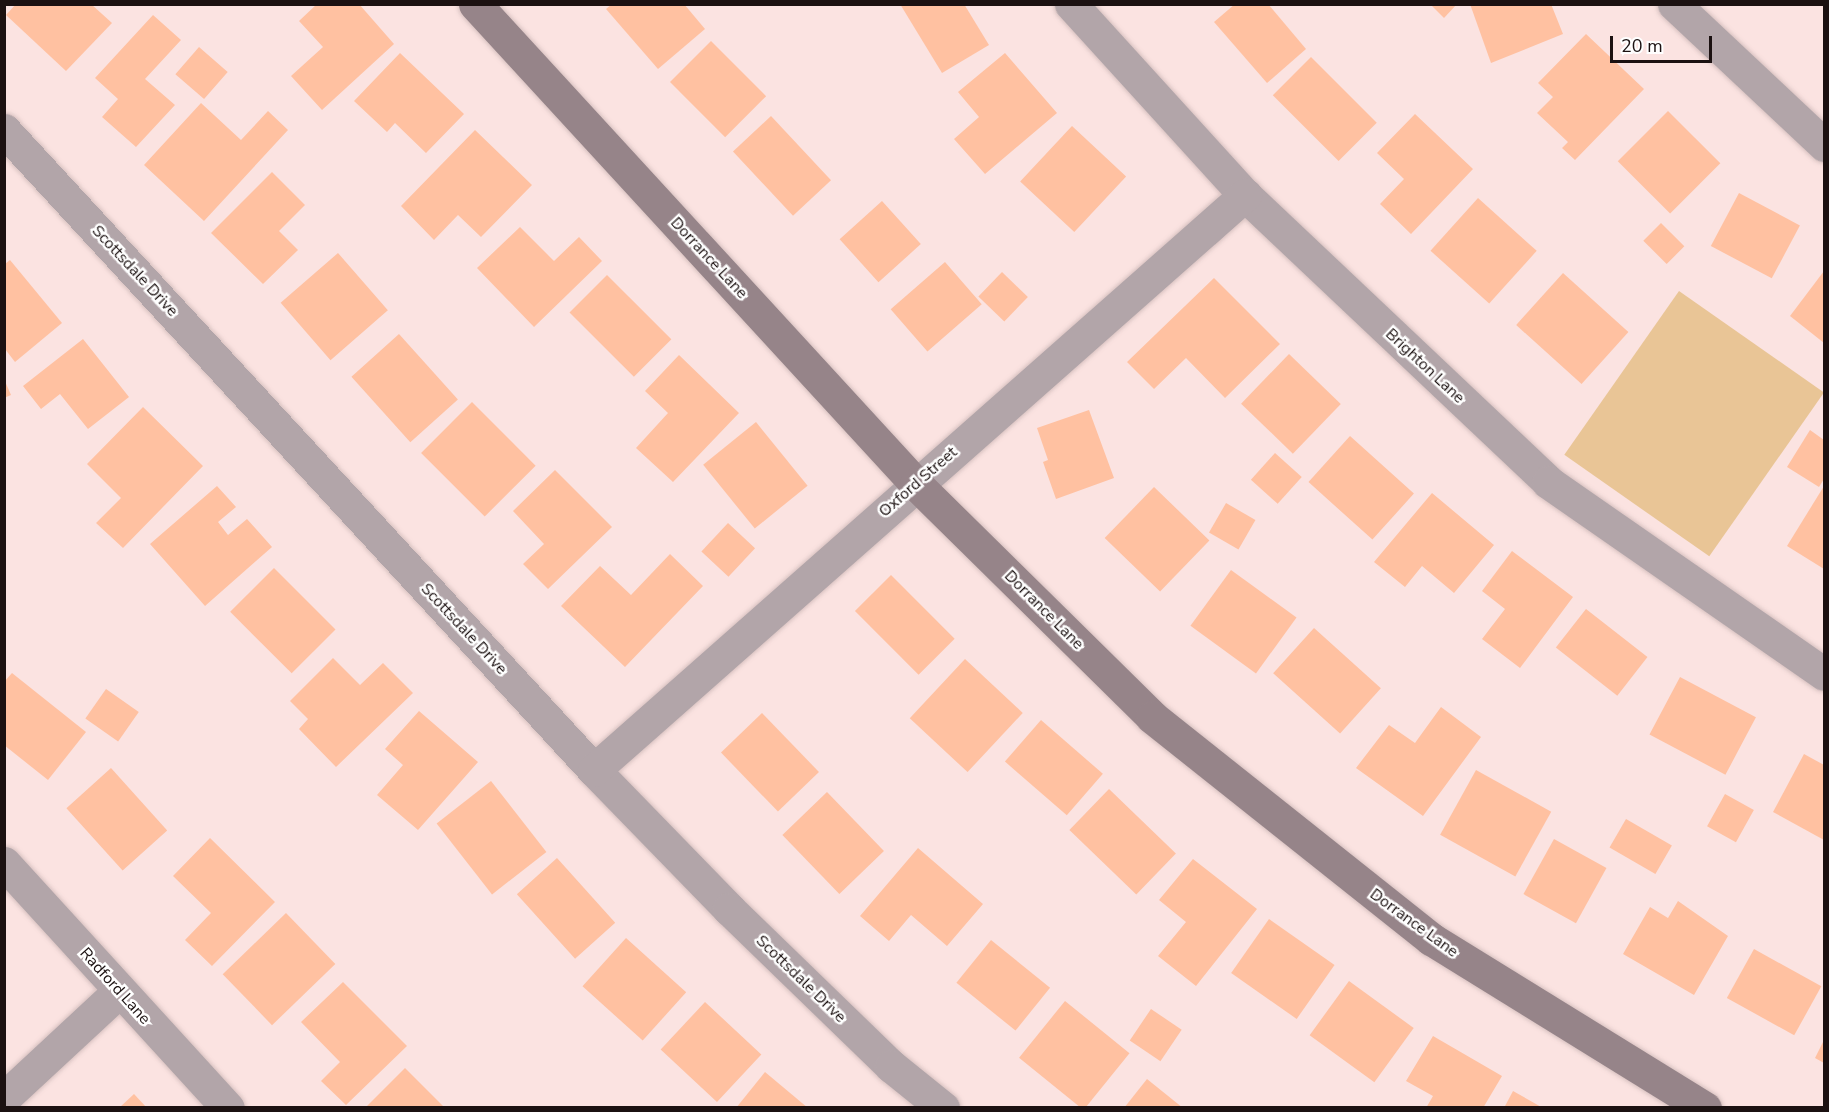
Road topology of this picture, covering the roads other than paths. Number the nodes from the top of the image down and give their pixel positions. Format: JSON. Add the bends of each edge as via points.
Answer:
{"nodes":[{"id":1,"x":476,"y":4,"type":"edge"},
{"id":2,"x":1071,"y":4,"type":"edge"},
{"id":3,"x":1674,"y":4,"type":"edge"},
{"id":4,"x":4,"y":130,"type":"edge"},
{"id":5,"x":1824,"y":145,"type":"edge"},
{"id":6,"x":1245,"y":195,"type":"junction"},
{"id":7,"x":916,"y":484,"type":"junction"},
{"id":8,"x":1824,"y":674,"type":"edge"},
{"id":9,"x":594,"y":770,"type":"junction"},
{"id":10,"x":4,"y":863,"type":"edge"},
{"id":11,"x":118,"y":992,"type":"junction"},
{"id":12,"x":4,"y":1098,"type":"edge"},
{"id":13,"x":228,"y":1107,"type":"edge"},
{"id":14,"x":943,"y":1107,"type":"edge"},
{"id":15,"x":1705,"y":1107,"type":"edge"}],
"edges":[{"from":1,"to":7,"type":"street","name":"Dorrance Lane"},
{"from":2,"to":6,"type":"street","name":"Brighton Lane"},
{"from":3,"to":5,"type":"street"},
{"from":4,"to":9,"type":"street","name":"Scottsdale Drive"},
{"from":6,"to":7,"type":"street","name":"Oxford Street"},
{"from":6,"to":8,"type":"street","name":"Brighton Lane","via":[[1548,482]]},
{"from":7,"to":9,"type":"street","name":"Oxford Street"},
{"from":7,"to":15,"type":"street","name":"Dorrance Lane","via":[[1152,717],[1431,939]]},
{"from":9,"to":14,"type":"street","name":"Scottsdale Drive","via":[[729,909],[891,1066]]},
{"from":10,"to":11,"type":"street","name":"Radford Lane"},
{"from":11,"to":12,"type":"street"},
{"from":11,"to":13,"type":"street","name":"Radford Lane"}]}
